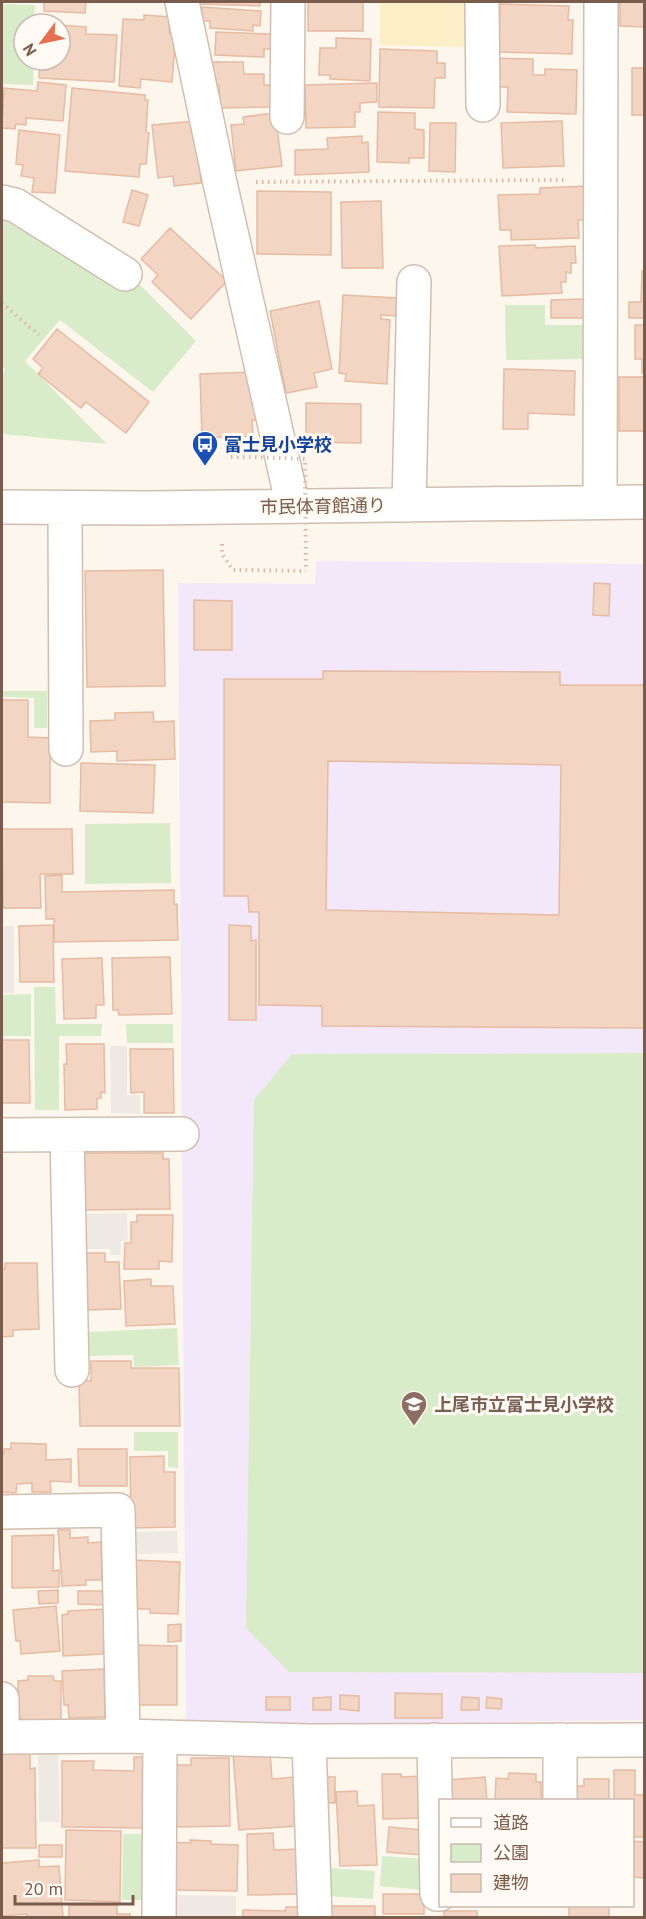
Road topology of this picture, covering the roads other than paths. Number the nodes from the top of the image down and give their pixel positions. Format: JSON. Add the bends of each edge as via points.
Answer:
{"nodes":[{"id":1,"x":182,"y":2,"type":"edge"},
{"id":2,"x":288,"y":2,"type":"edge"},
{"id":3,"x":482,"y":2,"type":"edge"},
{"id":4,"x":601,"y":2,"type":"edge"},
{"id":5,"x":483,"y":105,"type":"dead end"},
{"id":6,"x":287,"y":117,"type":"dead end"},
{"id":7,"x":2,"y":202,"type":"edge"},
{"id":8,"x":125,"y":274,"type":"dead end"},
{"id":9,"x":414,"y":282,"type":"dead end"},
{"id":10,"x":600,"y":502,"type":"junction"},
{"id":11,"x":645,"y":502,"type":"edge"},
{"id":12,"x":409,"y":505,"type":"junction"},
{"id":13,"x":293,"y":506,"type":"junction"},
{"id":14,"x":2,"y":507,"type":"edge"},
{"id":15,"x":65,"y":507,"type":"junction"},
{"id":16,"x":66,"y":749,"type":"dead end"},
{"id":17,"x":182,"y":1134,"type":"dead end"},
{"id":18,"x":67,"y":1135,"type":"junction"},
{"id":19,"x":2,"y":1136,"type":"edge"},
{"id":20,"x":72,"y":1370,"type":"dead end"},
{"id":21,"x":2,"y":1512,"type":"edge"},
{"id":22,"x":2,"y":1699,"type":"edge"},
{"id":23,"x":123,"y":1736,"type":"junction"},
{"id":24,"x":2,"y":1737,"type":"edge"},
{"id":25,"x":160,"y":1737,"type":"junction"},
{"id":26,"x":434,"y":1740,"type":"junction"},
{"id":27,"x":560,"y":1740,"type":"junction"},
{"id":28,"x":645,"y":1740,"type":"edge"},
{"id":29,"x":309,"y":1741,"type":"junction"},
{"id":30,"x":560,"y":1799,"type":"edge"},
{"id":31,"x":439,"y":1894,"type":"edge"},
{"id":32,"x":159,"y":1917,"type":"edge"},
{"id":33,"x":315,"y":1917,"type":"edge"}],
"edges":[{"from":1,"to":13,"type":"street"},
{"from":2,"to":6,"type":"street"},
{"from":3,"to":5,"type":"street"},
{"from":4,"to":10,"type":"street"},
{"from":7,"to":8,"type":"street","via":[[15,205]]},
{"from":9,"to":12,"type":"street"},
{"from":10,"to":11,"type":"street","name":"市民体育館通り"},
{"from":10,"to":12,"type":"street","name":"市民体育館通り"},
{"from":12,"to":13,"type":"street","name":"市民体育館通り"},
{"from":13,"to":15,"type":"street","name":"市民体育館通り"},
{"from":14,"to":15,"type":"street","name":"市民体育館通り"},
{"from":15,"to":16,"type":"street"},
{"from":17,"to":18,"type":"street"},
{"from":18,"to":19,"type":"street"},
{"from":18,"to":20,"type":"street"},
{"from":21,"to":23,"type":"street","via":[[118,1509]]},
{"from":22,"to":24,"type":"street"},
{"from":23,"to":24,"type":"street"},
{"from":23,"to":25,"type":"street"},
{"from":25,"to":29,"type":"street"},
{"from":25,"to":32,"type":"street"},
{"from":26,"to":27,"type":"street"},
{"from":26,"to":29,"type":"street"},
{"from":26,"to":31,"type":"street"},
{"from":27,"to":28,"type":"street"},
{"from":27,"to":30,"type":"street"},
{"from":29,"to":33,"type":"street"}]}
